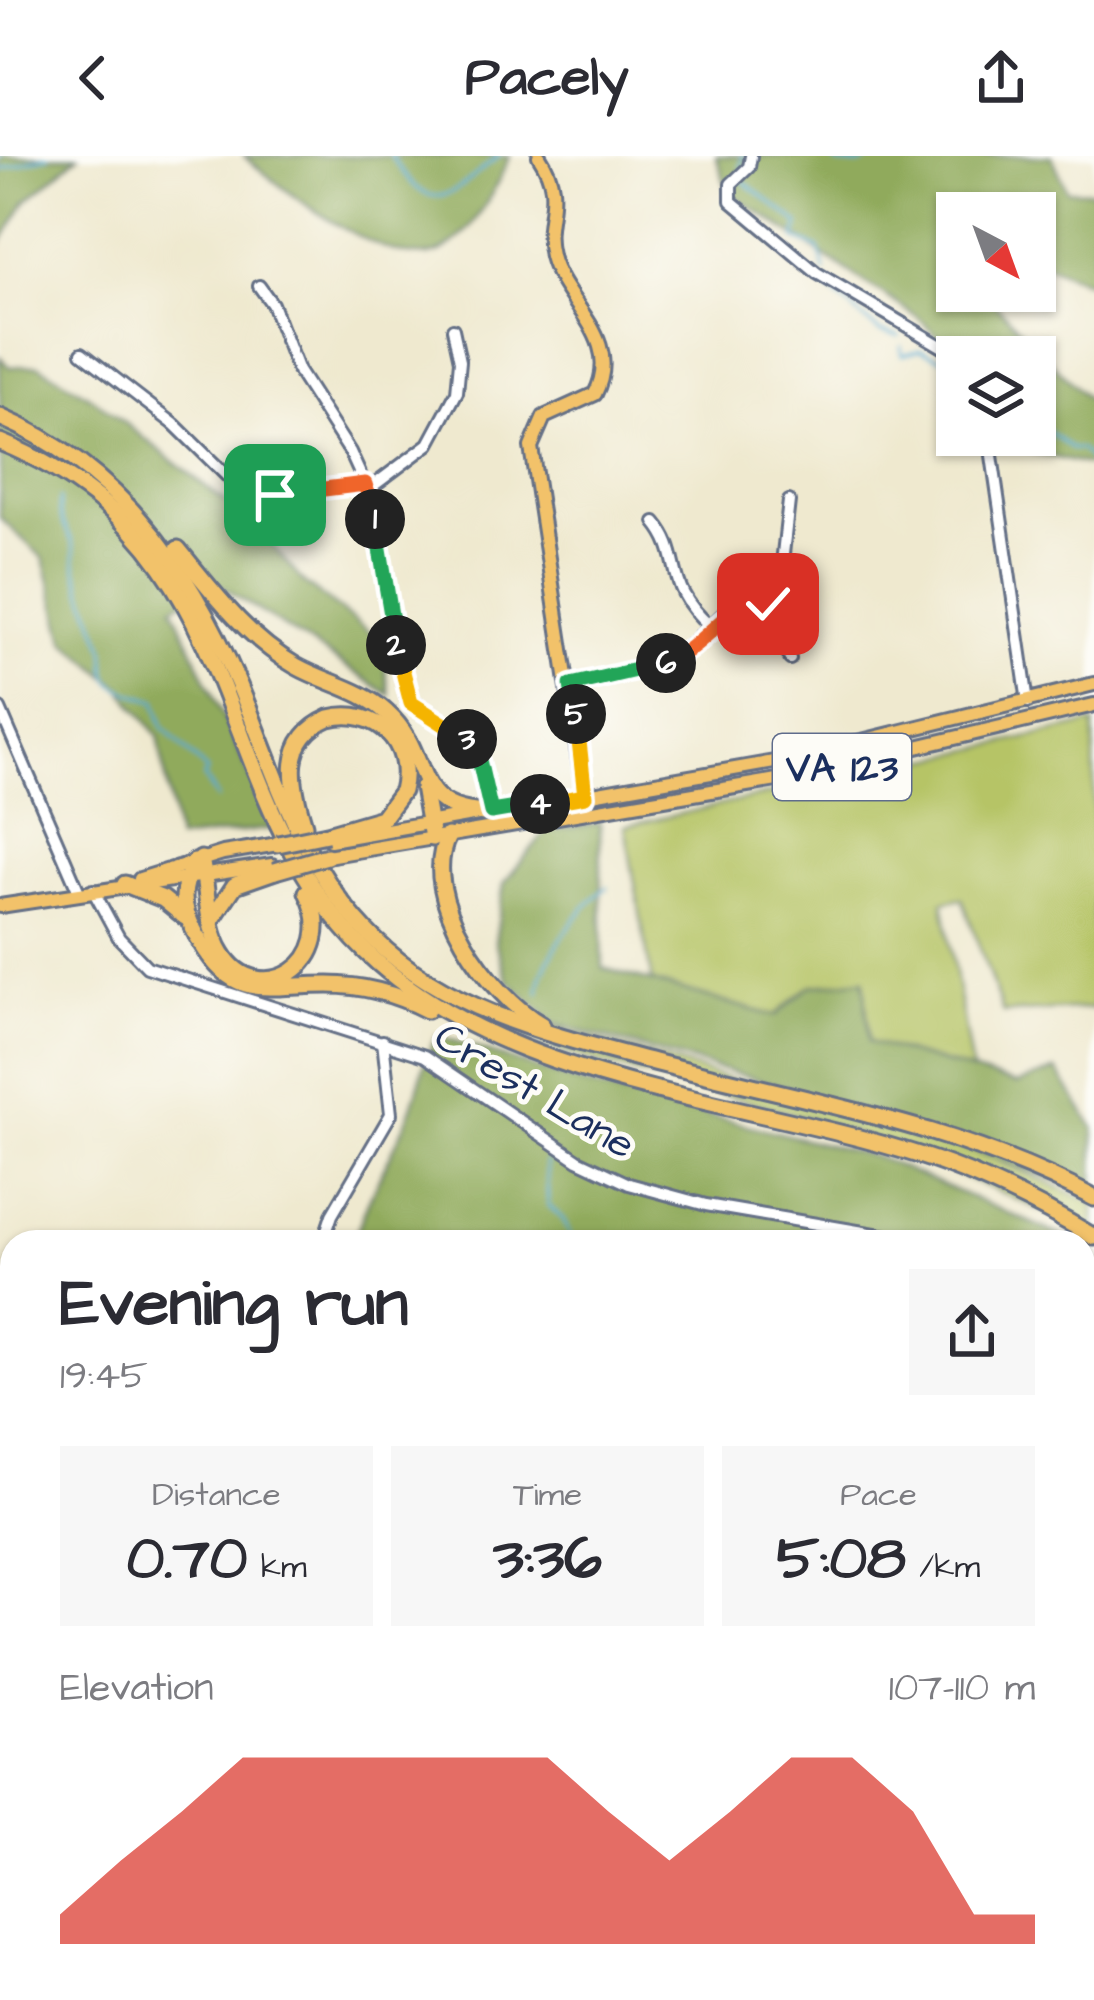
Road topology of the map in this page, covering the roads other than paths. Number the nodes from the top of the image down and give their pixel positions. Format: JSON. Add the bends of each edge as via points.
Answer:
{"nodes":[{"id":1,"x":539,"y":156,"type":"edge"},
{"id":2,"x":751,"y":156,"type":"edge"},
{"id":3,"x":259,"y":286,"type":"dead end"},
{"id":4,"x":453,"y":329,"type":"dead end"},
{"id":5,"x":936,"y":343,"type":"edge"},
{"id":6,"x":82,"y":353,"type":"dead end"},
{"id":7,"x":0,"y":417,"type":"edge"},
{"id":8,"x":0,"y":442,"type":"edge"},
{"id":9,"x":992,"y":456,"type":"edge"},
{"id":10,"x":89,"y":468,"type":"junction"},
{"id":11,"x":365,"y":484,"type":"junction"},
{"id":12,"x":789,"y":501,"type":"dead end"},
{"id":13,"x":655,"y":522,"type":"dead end"},
{"id":14,"x":760,"y":592,"type":"junction"},
{"id":15,"x":710,"y":626,"type":"junction"},
{"id":16,"x":790,"y":659,"type":"dead end"},
{"id":17,"x":1094,"y":684,"type":"edge"},
{"id":18,"x":571,"y":685,"type":"junction"},
{"id":19,"x":1028,"y":702,"type":"junction"},
{"id":20,"x":1094,"y":705,"type":"edge"},
{"id":21,"x":0,"y":709,"type":"edge"},
{"id":22,"x":1033,"y":722,"type":"junction"},
{"id":23,"x":805,"y":756,"type":"junction"},
{"id":24,"x":420,"y":766,"type":"junction"},
{"id":25,"x":809,"y":774,"type":"junction"},
{"id":26,"x":585,"y":796,"type":"junction"},
{"id":27,"x":273,"y":812,"type":"junction"},
{"id":28,"x":587,"y":813,"type":"junction"},
{"id":29,"x":493,"y":820,"type":"junction"},
{"id":30,"x":437,"y":833,"type":"junction"},
{"id":31,"x":270,"y":845,"type":"joint"},
{"id":32,"x":328,"y":851,"type":"junction"},
{"id":33,"x":200,"y":865,"type":"junction"},
{"id":34,"x":274,"y":868,"type":"junction"},
{"id":35,"x":186,"y":879,"type":"junction"},
{"id":36,"x":125,"y":884,"type":"junction"},
{"id":37,"x":86,"y":891,"type":"junction"},
{"id":38,"x":0,"y":906,"type":"edge"},
{"id":39,"x":188,"y":920,"type":"junction"},
{"id":40,"x":213,"y":921,"type":"junction"},
{"id":41,"x":481,"y":1029,"type":"junction"},
{"id":42,"x":383,"y":1041,"type":"junction"},
{"id":43,"x":583,"y":1043,"type":"junction"},
{"id":44,"x":1094,"y":1198,"type":"edge"},
{"id":45,"x":327,"y":1230,"type":"edge"},
{"id":46,"x":852,"y":1230,"type":"edge"},
{"id":47,"x":1082,"y":1230,"type":"edge"}],
"edges":[{"from":1,"to":18,"type":"main road","via":[[556,196],[551,257],[595,332],[602,367],[591,398],[544,417],[531,441]]},
{"from":2,"to":5,"type":"street","via":[[731,184],[731,201],[809,267]]},
{"from":3,"to":11,"type":"street"},
{"from":4,"to":11,"type":"street","via":[[459,377],[447,419],[414,458]]},
{"from":6,"to":11,"type":"street","via":[[243,489],[275,495]]},
{"from":7,"to":10,"type":"highway"},
{"from":8,"to":27,"type":"highway","via":[[96,497],[160,563],[202,632]]},
{"from":9,"to":19,"type":"street"},
{"from":10,"to":24,"type":"highway","via":[[152,520],[257,639],[387,712]]},
{"from":10,"to":32,"type":"highway","via":[[153,533],[194,592]]},
{"from":11,"to":29,"type":"street","via":[[407,697],[469,741]]},
{"from":12,"to":14,"type":"street","via":[[782,563]]},
{"from":13,"to":15,"type":"street","via":[[679,591]]},
{"from":14,"to":15,"type":"street"},
{"from":14,"to":16,"type":"street"},
{"from":15,"to":18,"type":"street","via":[[666,663]]},
{"from":17,"to":19,"type":"main road","number":"VA 123"},
{"from":18,"to":26,"type":"main road"},
{"from":19,"to":22,"type":"main road"},
{"from":19,"to":23,"type":"main road","number":"VA 123"},
{"from":20,"to":22,"type":"main road","number":"VA 123"},
{"from":21,"to":37,"type":"street","name":"Crest Lane"},
{"from":22,"to":25,"type":"main road","number":"VA 123"},
{"from":23,"to":25,"type":"main road"},
{"from":23,"to":26,"type":"main road","number":"VA 123"},
{"from":24,"to":29,"type":"highway","via":[[441,802]]},
{"from":24,"to":30,"type":"highway"},
{"from":25,"to":28,"type":"main road","number":"VA 123"},
{"from":26,"to":28,"type":"main road"},
{"from":26,"to":29,"type":"main road","number":"VA 123"},
{"from":27,"to":40,"type":"highway","via":[[316,912],[314,948],[289,974],[254,977],[224,957]]},
{"from":27,"to":41,"type":"highway","via":[[316,890],[364,950],[427,1000]]},
{"from":28,"to":29,"type":"main road","number":"VA 123"},
{"from":29,"to":30,"type":"main road","number":"VA 123"},
{"from":29,"to":30,"type":"main road","number":"VA 123"},
{"from":30,"to":32,"type":"main road","number":"VA 123"},
{"from":30,"to":43,"type":"highway","via":[[450,909],[474,960],[522,1011]]},
{"from":31,"to":32,"type":"highway","bridge":true},
{"from":31,"to":33,"type":"main road"},
{"from":32,"to":32,"type":"highway","via":[[294,789],[295,751],[325,719],[369,718],[400,748],[402,791],[382,818]]},
{"from":32,"to":34,"type":"highway","bridge":true},
{"from":32,"to":43,"type":"highway","via":[[367,932],[416,973],[488,1011]]},
{"from":33,"to":34,"type":"main road"},
{"from":33,"to":35,"type":"highway"},
{"from":33,"to":36,"type":"main road"},
{"from":33,"to":40,"type":"highway"},
{"from":34,"to":40,"type":"highway","via":[[235,884]]},
{"from":35,"to":36,"type":"main road"},
{"from":35,"to":39,"type":"highway"},
{"from":36,"to":37,"type":"main road"},
{"from":36,"to":39,"type":"highway"},
{"from":37,"to":38,"type":"main road"},
{"from":37,"to":42,"type":"street","name":"Crest Lane","via":[[147,967]]},
{"from":39,"to":41,"type":"highway","via":[[215,965],[243,985],[369,989]]},
{"from":41,"to":47,"type":"highway","via":[[601,1072],[926,1157]]},
{"from":42,"to":45,"type":"street","via":[[391,1114]]},
{"from":42,"to":46,"type":"street","name":"Crest Lane","via":[[446,1066],[578,1160],[629,1184]]},
{"from":43,"to":44,"type":"highway","via":[[935,1134]]}]}
